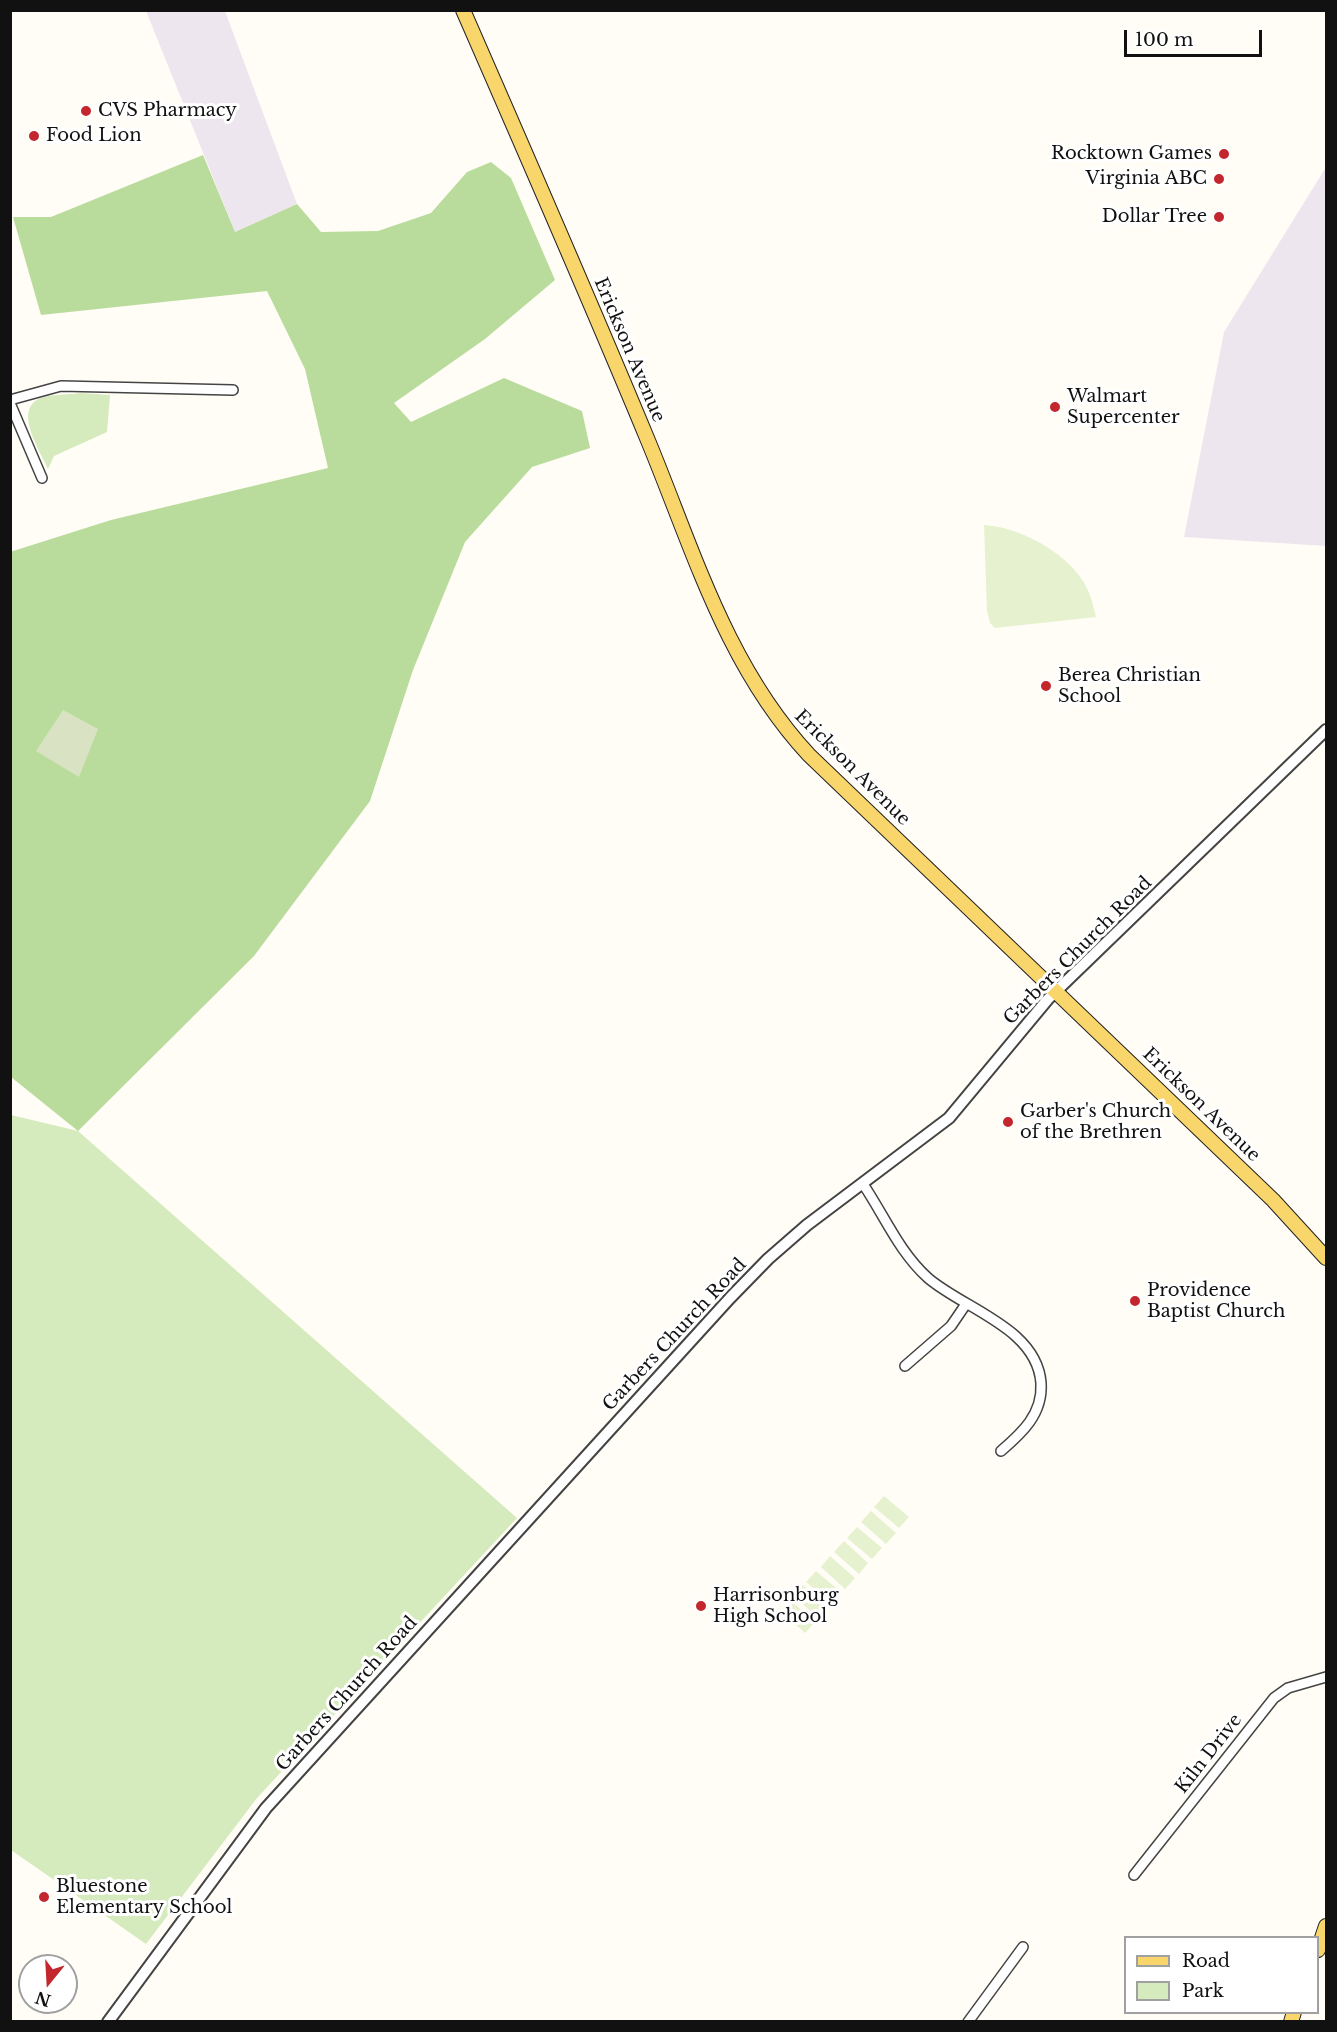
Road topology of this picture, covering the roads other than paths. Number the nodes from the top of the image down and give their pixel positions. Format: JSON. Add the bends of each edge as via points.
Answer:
{"nodes":[{"id":1,"x":463,"y":10,"type":"edge"},
{"id":2,"x":233,"y":390,"type":"dead end"},
{"id":3,"x":10,"y":401,"type":"edge"},
{"id":4,"x":42,"y":477,"type":"dead end"},
{"id":5,"x":1326,"y":730,"type":"edge"},
{"id":6,"x":1057,"y":991,"type":"junction"},
{"id":7,"x":863,"y":1184,"type":"junction"},
{"id":8,"x":1326,"y":1258,"type":"edge"},
{"id":9,"x":966,"y":1304,"type":"junction"},
{"id":10,"x":905,"y":1366,"type":"dead end"},
{"id":11,"x":1001,"y":1451,"type":"dead end"},
{"id":12,"x":1326,"y":1677,"type":"edge"},
{"id":13,"x":1134,"y":1875,"type":"dead end"},
{"id":14,"x":1326,"y":1926,"type":"edge"},
{"id":15,"x":1319,"y":1945,"type":"edge"},
{"id":16,"x":1023,"y":1947,"type":"dead end"},
{"id":17,"x":108,"y":2022,"type":"edge"},
{"id":18,"x":968,"y":2022,"type":"edge"}],
"edges":[{"from":1,"to":6,"type":"main road","name":"Erickson Avenue","via":[[718,612],[751,681],[809,755]]},
{"from":2,"to":3,"type":"street","via":[[61,386]]},
{"from":3,"to":4,"type":"street"},
{"from":5,"to":6,"type":"street","name":"Garbers Church Road"},
{"from":6,"to":7,"type":"street","name":"Garbers Church Road","via":[[1009,1043],[950,1118]]},
{"from":6,"to":8,"type":"main road","name":"Erickson Avenue","via":[[1273,1200]]},
{"from":7,"to":9,"type":"street","via":[[912,1262]]},
{"from":7,"to":17,"type":"street","name":"Garbers Church Road","via":[[787,1242],[742,1285],[297,1773],[243,1838]]},
{"from":9,"to":10,"type":"street","via":[[951,1326]]},
{"from":9,"to":11,"type":"street","via":[[1018,1339],[1039,1372],[1040,1396],[1035,1414],[1022,1433]]},
{"from":12,"to":13,"type":"street","name":"Kiln Drive","via":[[1288,1688],[1274,1698]]},
{"from":14,"to":15,"type":"main road"},
{"from":16,"to":18,"type":"street"}]}
